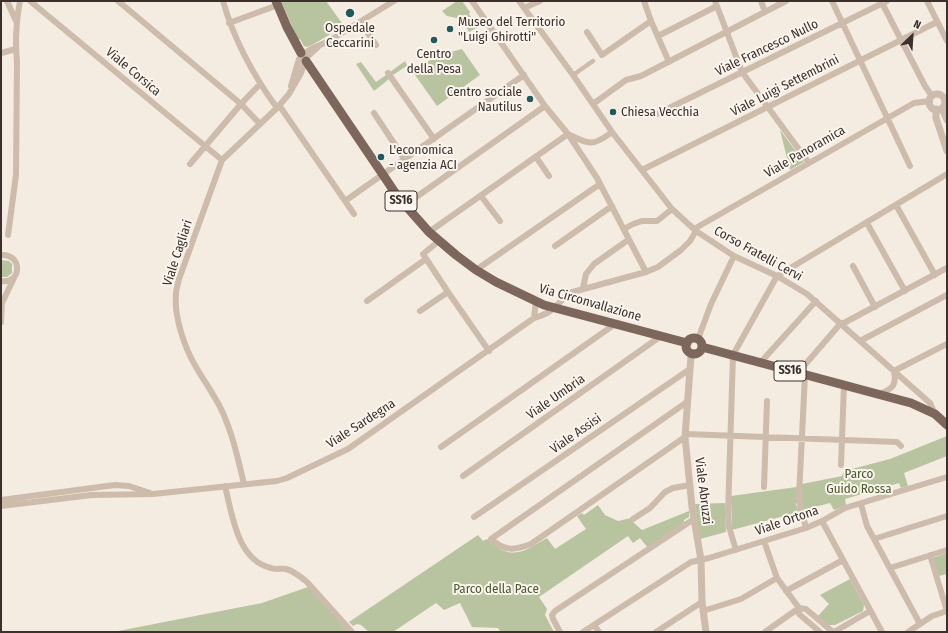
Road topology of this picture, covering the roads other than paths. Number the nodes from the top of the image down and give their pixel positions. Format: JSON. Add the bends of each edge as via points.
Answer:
{"nodes":[{"id":1,"x":7,"y":1,"type":"edge"},
{"id":2,"x":20,"y":1,"type":"edge"},
{"id":3,"x":30,"y":1,"type":"edge"},
{"id":4,"x":118,"y":1,"type":"edge"},
{"id":5,"x":223,"y":1,"type":"edge"},
{"id":6,"x":394,"y":1,"type":"edge"},
{"id":7,"x":472,"y":1,"type":"edge"},
{"id":8,"x":519,"y":1,"type":"edge"},
{"id":9,"x":540,"y":1,"type":"edge"},
{"id":10,"x":644,"y":1,"type":"edge"},
{"id":11,"x":761,"y":1,"type":"edge"},
{"id":12,"x":786,"y":1,"type":"edge"},
{"id":13,"x":832,"y":1,"type":"edge"},
{"id":14,"x":927,"y":1,"type":"edge"},
{"id":15,"x":883,"y":2,"type":"edge"},
{"id":16,"x":277,"y":3,"type":"edge"},
{"id":17,"x":716,"y":4,"type":"edge"},
{"id":18,"x":524,"y":8,"type":"junction"},
{"id":19,"x":765,"y":12,"type":"junction"},
{"id":20,"x":651,"y":21,"type":"junction"},
{"id":21,"x":16,"y":22,"type":"junction"},
{"id":22,"x":360,"y":22,"type":"junction"},
{"id":23,"x":937,"y":22,"type":"junction"},
{"id":24,"x":229,"y":23,"type":"junction"},
{"id":25,"x":842,"y":23,"type":"junction"},
{"id":26,"x":587,"y":32,"type":"dead end"},
{"id":27,"x":726,"y":32,"type":"junction"},
{"id":28,"x":658,"y":36,"type":"junction"},
{"id":29,"x":901,"y":40,"type":"junction"},
{"id":30,"x":947,"y":41,"type":"edge"},
{"id":31,"x":376,"y":45,"type":"dead end"},
{"id":32,"x":16,"y":49,"type":"junction"},
{"id":33,"x":1,"y":53,"type":"edge"},
{"id":34,"x":304,"y":57,"type":"junction"},
{"id":35,"x":593,"y":61,"type":"dead end"},
{"id":36,"x":860,"y":61,"type":"junction"},
{"id":37,"x":669,"y":62,"type":"junction"},
{"id":38,"x":742,"y":72,"type":"junction"},
{"id":39,"x":388,"y":74,"type":"dead end"},
{"id":40,"x":524,"y":75,"type":"junction"},
{"id":41,"x":573,"y":76,"type":"junction"},
{"id":42,"x":260,"y":84,"type":"junction"},
{"id":43,"x":945,"y":95,"type":"edge"},
{"id":44,"x":931,"y":98,"type":"junction"},
{"id":45,"x":241,"y":104,"type":"junction"},
{"id":46,"x":593,"y":104,"type":"junction"},
{"id":47,"x":278,"y":106,"type":"junction"},
{"id":48,"x":545,"y":106,"type":"junction"},
{"id":49,"x":768,"y":107,"type":"junction"},
{"id":50,"x":939,"y":109,"type":"junction"},
{"id":51,"x":374,"y":113,"type":"dead end"},
{"id":52,"x":657,"y":114,"type":"dead end"},
{"id":53,"x":887,"y":119,"type":"junction"},
{"id":54,"x":947,"y":120,"type":"edge"},
{"id":55,"x":260,"y":124,"type":"junction"},
{"id":56,"x":612,"y":132,"type":"junction"},
{"id":57,"x":568,"y":134,"type":"junction"},
{"id":58,"x":434,"y":139,"type":"junction"},
{"id":59,"x":205,"y":146,"type":"junction"},
{"id":60,"x":947,"y":151,"type":"edge"},
{"id":61,"x":536,"y":157,"type":"junction"},
{"id":62,"x":222,"y":160,"type":"junction"},
{"id":63,"x":405,"y":160,"type":"junction"},
{"id":64,"x":809,"y":163,"type":"junction"},
{"id":65,"x":190,"y":164,"type":"dead end"},
{"id":66,"x":910,"y":166,"type":"dead end"},
{"id":67,"x":642,"y":170,"type":"junction"},
{"id":68,"x":947,"y":174,"type":"edge"},
{"id":69,"x":383,"y":176,"type":"junction"},
{"id":70,"x":549,"y":176,"type":"dead end"},
{"id":71,"x":600,"y":184,"type":"junction"},
{"id":72,"x":481,"y":196,"type":"junction"},
{"id":73,"x":345,"y":201,"type":"junction"},
{"id":74,"x":896,"y":205,"type":"junction"},
{"id":75,"x":405,"y":206,"type":"junction"},
{"id":76,"x":612,"y":206,"type":"junction"},
{"id":77,"x":672,"y":209,"type":"junction"},
{"id":78,"x":354,"y":214,"type":"dead end"},
{"id":79,"x":500,"y":221,"type":"dead end"},
{"id":80,"x":867,"y":223,"type":"junction"},
{"id":81,"x":624,"y":229,"type":"junction"},
{"id":82,"x":695,"y":230,"type":"junction"},
{"id":83,"x":429,"y":232,"type":"junction"},
{"id":84,"x":8,"y":235,"type":"dead end"},
{"id":85,"x":628,"y":240,"type":"junction"},
{"id":86,"x":439,"y":241,"type":"junction"},
{"id":87,"x":554,"y":246,"type":"dead end"},
{"id":88,"x":2,"y":255,"type":"edge"},
{"id":89,"x":734,"y":256,"type":"junction"},
{"id":90,"x":426,"y":259,"type":"junction"},
{"id":91,"x":853,"y":266,"type":"dead end"},
{"id":92,"x":947,"y":268,"type":"edge"},
{"id":93,"x":476,"y":270,"type":"junction"},
{"id":94,"x":646,"y":272,"type":"junction"},
{"id":95,"x":935,"y":274,"type":"junction"},
{"id":96,"x":16,"y":275,"type":"junction"},
{"id":97,"x":777,"y":276,"type":"junction"},
{"id":98,"x":1,"y":281,"type":"edge"},
{"id":99,"x":583,"y":288,"type":"junction"},
{"id":100,"x":905,"y":291,"type":"junction"},
{"id":101,"x":448,"y":292,"type":"junction"},
{"id":102,"x":947,"y":295,"type":"edge"},
{"id":103,"x":1,"y":296,"type":"edge"},
{"id":104,"x":367,"y":301,"type":"dead end"},
{"id":105,"x":536,"y":301,"type":"junction"},
{"id":106,"x":816,"y":301,"type":"junction"},
{"id":107,"x":2,"y":303,"type":"junction"},
{"id":108,"x":875,"y":307,"type":"junction"},
{"id":109,"x":555,"y":308,"type":"junction"},
{"id":110,"x":420,"y":311,"type":"dead end"},
{"id":111,"x":534,"y":318,"type":"junction"},
{"id":112,"x":1,"y":322,"type":"edge"},
{"id":113,"x":615,"y":324,"type":"junction"},
{"id":114,"x":841,"y":324,"type":"junction"},
{"id":115,"x":661,"y":336,"type":"junction"},
{"id":116,"x":860,"y":341,"type":"junction"},
{"id":117,"x":687,"y":343,"type":"junction"},
{"id":118,"x":700,"y":343,"type":"junction"},
{"id":119,"x":947,"y":344,"type":"edge"},
{"id":120,"x":489,"y":351,"type":"junction"},
{"id":121,"x":693,"y":353,"type":"junction"},
{"id":122,"x":733,"y":355,"type":"junction"},
{"id":123,"x":760,"y":363,"type":"junction"},
{"id":124,"x":690,"y":369,"type":"junction"},
{"id":125,"x":804,"y":371,"type":"junction"},
{"id":126,"x":894,"y":371,"type":"junction"},
{"id":127,"x":844,"y":385,"type":"junction"},
{"id":128,"x":878,"y":394,"type":"junction"},
{"id":129,"x":767,"y":401,"type":"dead end"},
{"id":130,"x":687,"y":402,"type":"junction"},
{"id":131,"x":935,"y":414,"type":"junction"},
{"id":132,"x":947,"y":425,"type":"edge"},
{"id":133,"x":685,"y":436,"type":"junction"},
{"id":134,"x":730,"y":436,"type":"junction"},
{"id":135,"x":766,"y":437,"type":"junction"},
{"id":136,"x":802,"y":439,"type":"junction"},
{"id":137,"x":842,"y":440,"type":"junction"},
{"id":138,"x":901,"y":446,"type":"dead end"},
{"id":139,"x":441,"y":448,"type":"dead end"},
{"id":140,"x":841,"y":465,"type":"dead end"},
{"id":141,"x":463,"y":476,"type":"dead end"},
{"id":142,"x":947,"y":477,"type":"edge"},
{"id":143,"x":244,"y":484,"type":"junction"},
{"id":144,"x":690,"y":485,"type":"junction"},
{"id":145,"x":225,"y":486,"type":"junction"},
{"id":146,"x":764,"y":487,"type":"dead end"},
{"id":147,"x":153,"y":494,"type":"junction"},
{"id":148,"x":1,"y":500,"type":"edge"},
{"id":149,"x":861,"y":504,"type":"junction"},
{"id":150,"x":1,"y":506,"type":"edge"},
{"id":151,"x":947,"y":516,"type":"edge"},
{"id":152,"x":474,"y":517,"type":"dead end"},
{"id":153,"x":633,"y":519,"type":"dead end"},
{"id":154,"x":694,"y":519,"type":"junction"},
{"id":155,"x":822,"y":521,"type":"junction"},
{"id":156,"x":806,"y":528,"type":"junction"},
{"id":157,"x":874,"y":539,"type":"junction"},
{"id":158,"x":764,"y":541,"type":"junction"},
{"id":159,"x":736,"y":550,"type":"junction"},
{"id":160,"x":947,"y":550,"type":"edge"},
{"id":161,"x":930,"y":555,"type":"junction"},
{"id":162,"x":701,"y":560,"type":"junction"},
{"id":163,"x":843,"y":560,"type":"junction"},
{"id":164,"x":890,"y":568,"type":"junction"},
{"id":165,"x":777,"y":578,"type":"junction"},
{"id":166,"x":786,"y":591,"type":"junction"},
{"id":167,"x":702,"y":602,"type":"junction"},
{"id":168,"x":799,"y":608,"type":"junction"},
{"id":169,"x":703,"y":611,"type":"junction"},
{"id":170,"x":870,"y":611,"type":"junction"},
{"id":171,"x":947,"y":611,"type":"edge"},
{"id":172,"x":920,"y":624,"type":"junction"},
{"id":173,"x":594,"y":625,"type":"junction"},
{"id":174,"x":352,"y":632,"type":"edge"},
{"id":175,"x":560,"y":632,"type":"edge"},
{"id":176,"x":583,"y":632,"type":"edge"},
{"id":177,"x":599,"y":632,"type":"edge"},
{"id":178,"x":656,"y":632,"type":"edge"},
{"id":179,"x":706,"y":632,"type":"edge"},
{"id":180,"x":765,"y":632,"type":"edge"},
{"id":181,"x":820,"y":632,"type":"edge"},
{"id":182,"x":833,"y":632,"type":"edge"},
{"id":183,"x":882,"y":632,"type":"edge"},
{"id":184,"x":908,"y":632,"type":"edge"}],
"edges":[{"from":1,"to":21,"type":"street"},
{"from":2,"to":21,"type":"street"},
{"from":3,"to":59,"type":"street","name":"Viale Corsica"},
{"from":4,"to":45,"type":"street"},
{"from":5,"to":24,"type":"street"},
{"from":6,"to":22,"type":"street"},
{"from":7,"to":40,"type":"street"},
{"from":8,"to":18,"type":"street","name":"Corso Fratelli Cervi"},
{"from":9,"to":18,"type":"street"},
{"from":10,"to":20,"type":"street"},
{"from":11,"to":19,"type":"street"},
{"from":12,"to":19,"type":"street"},
{"from":13,"to":25,"type":"street"},
{"from":14,"to":23,"type":"street"},
{"from":15,"to":25,"type":"street","name":"Viale Francesco Nullo"},
{"from":15,"to":29,"type":"street"},
{"from":16,"to":24,"type":"street"},
{"from":16,"to":34,"type":"main road","name":"Via Circonvallazione","number":"SS16"},
{"from":17,"to":27,"type":"street"},
{"from":17,"to":28,"type":"street"},
{"from":18,"to":41,"type":"street","name":"Corso Fratelli Cervi"},
{"from":19,"to":27,"type":"street"},
{"from":20,"to":26,"type":"street","via":[[602,55]]},
{"from":20,"to":28,"type":"street"},
{"from":21,"to":32,"type":"street"},
{"from":22,"to":31,"type":"street"},
{"from":22,"to":34,"type":"street"},
{"from":23,"to":29,"type":"street","name":"Viale Luigi Settembrini"},
{"from":23,"to":30,"type":"street"},
{"from":24,"to":42,"type":"street"},
{"from":25,"to":36,"type":"street"},
{"from":25,"to":38,"type":"street","name":"Viale Francesco Nullo"},
{"from":27,"to":37,"type":"street"},
{"from":27,"to":38,"type":"street"},
{"from":28,"to":37,"type":"street"},
{"from":29,"to":36,"type":"street","name":"Viale Luigi Settembrini"},
{"from":29,"to":44,"type":"street"},
{"from":32,"to":33,"type":"street"},
{"from":32,"to":84,"type":"street","via":[[16,175]]},
{"from":34,"to":47,"type":"street","name":"Viale Cagliari","via":[[289,94]]},
{"from":34,"to":69,"type":"main road","name":"Via Circonvallazione","number":"SS16"},
{"from":35,"to":41,"type":"street"},
{"from":36,"to":49,"type":"street","name":"Viale Luigi Settembrini"},
{"from":36,"to":53,"type":"street"},
{"from":37,"to":46,"type":"street","via":[[641,76],[626,80]]},
{"from":38,"to":49,"type":"street"},
{"from":38,"to":52,"type":"street","name":"Viale Francesco Nullo"},
{"from":39,"to":58,"type":"street"},
{"from":40,"to":48,"type":"street"},
{"from":40,"to":58,"type":"street"},
{"from":41,"to":46,"type":"street","name":"Corso Fratelli Cervi"},
{"from":42,"to":45,"type":"street"},
{"from":42,"to":47,"type":"street"},
{"from":43,"to":44,"type":"street","via":[[938,94]]},
{"from":43,"to":50,"type":"street","via":[[945,103]]},
{"from":44,"to":50,"type":"street","via":[[931,106]]},
{"from":44,"to":53,"type":"street","name":"Viale Panoramica","via":[[914,103]]},
{"from":45,"to":55,"type":"street"},
{"from":45,"to":59,"type":"street"},
{"from":46,"to":56,"type":"street","name":"Corso Fratelli Cervi"},
{"from":47,"to":55,"type":"street","name":"Viale Cagliari"},
{"from":47,"to":73,"type":"street"},
{"from":48,"to":57,"type":"street"},
{"from":48,"to":75,"type":"street"},
{"from":49,"to":64,"type":"street"},
{"from":49,"to":67,"type":"street","name":"Viale Luigi Settembrini"},
{"from":50,"to":54,"type":"street"},
{"from":50,"to":60,"type":"street","via":[[936,118]]},
{"from":51,"to":63,"type":"street"},
{"from":53,"to":64,"type":"street","name":"Viale Panoramica"},
{"from":53,"to":66,"type":"street"},
{"from":55,"to":62,"type":"street","name":"Viale Cagliari"},
{"from":56,"to":57,"type":"street","via":[[595,143]]},
{"from":56,"to":67,"type":"street","name":"Corso Fratelli Cervi"},
{"from":57,"to":61,"type":"street"},
{"from":57,"to":71,"type":"street"},
{"from":58,"to":63,"type":"street"},
{"from":59,"to":62,"type":"street","name":"Viale Corsica"},
{"from":59,"to":65,"type":"street"},
{"from":61,"to":70,"type":"street"},
{"from":61,"to":72,"type":"street"},
{"from":62,"to":143,"type":"street","name":"Viale Cagliari","via":[[179,279],[176,294],[177,312],[179,326],[190,355],[229,427]]},
{"from":63,"to":69,"type":"street"},
{"from":64,"to":82,"type":"street","name":"Viale Panoramica"},
{"from":67,"to":77,"type":"street","name":"Corso Fratelli Cervi"},
{"from":68,"to":74,"type":"street"},
{"from":69,"to":73,"type":"street"},
{"from":69,"to":75,"type":"main road","name":"Via Circonvallazione","number":"SS16"},
{"from":71,"to":76,"type":"street"},
{"from":71,"to":93,"type":"street"},
{"from":72,"to":79,"type":"street"},
{"from":72,"to":83,"type":"street"},
{"from":73,"to":78,"type":"street"},
{"from":74,"to":80,"type":"street"},
{"from":74,"to":95,"type":"street"},
{"from":75,"to":83,"type":"main road","name":"Via Circonvallazione","number":"SS16"},
{"from":76,"to":81,"type":"street"},
{"from":76,"to":87,"type":"street"},
{"from":77,"to":81,"type":"street","via":[[656,221],[642,221]]},
{"from":77,"to":82,"type":"street","name":"Corso Fratelli Cervi"},
{"from":80,"to":97,"type":"street"},
{"from":80,"to":100,"type":"street"},
{"from":81,"to":85,"type":"street"},
{"from":82,"to":89,"type":"street","name":"Corso Fratelli Cervi"},
{"from":82,"to":94,"type":"street","via":[[690,241],[681,250],[658,267]]},
{"from":83,"to":86,"type":"main road","name":"Via Circonvallazione","number":"SS16"},
{"from":85,"to":94,"type":"street"},
{"from":85,"to":99,"type":"street","via":[[594,264],[586,274]]},
{"from":86,"to":90,"type":"street","via":[[424,254]]},
{"from":86,"to":93,"type":"main road","name":"Via Circonvallazione","number":"SS16"},
{"from":88,"to":96,"type":"street","via":[[12,257],[16,263]]},
{"from":89,"to":97,"type":"street","name":"Corso Fratelli Cervi"},
{"from":89,"to":118,"type":"street","via":[[711,304]]},
{"from":90,"to":101,"type":"street"},
{"from":90,"to":104,"type":"street"},
{"from":91,"to":108,"type":"street"},
{"from":92,"to":95,"type":"street"},
{"from":93,"to":105,"type":"main road","name":"Via Circonvallazione","number":"SS16"},
{"from":94,"to":99,"type":"street"},
{"from":95,"to":100,"type":"street"},
{"from":96,"to":98,"type":"street","via":[[10,280]]},
{"from":96,"to":107,"type":"street"},
{"from":97,"to":106,"type":"street","name":"Corso Fratelli Cervi"},
{"from":97,"to":122,"type":"street"},
{"from":99,"to":109,"type":"street","via":[[569,293]]},
{"from":100,"to":108,"type":"street"},
{"from":101,"to":110,"type":"street"},
{"from":101,"to":120,"type":"street"},
{"from":102,"to":116,"type":"street"},
{"from":103,"to":107,"type":"street"},
{"from":105,"to":109,"type":"main road","name":"Via Circonvallazione","number":"SS16"},
{"from":105,"to":111,"type":"street"},
{"from":106,"to":114,"type":"street","name":"Corso Fratelli Cervi"},
{"from":106,"to":123,"type":"street"},
{"from":107,"to":112,"type":"street"},
{"from":108,"to":114,"type":"street"},
{"from":109,"to":111,"type":"street","name":"Viale Sardegna"},
{"from":109,"to":113,"type":"main road","name":"Via Circonvallazione","number":"SS16"},
{"from":111,"to":120,"type":"street","name":"Viale Sardegna"},
{"from":113,"to":115,"type":"main road","name":"Via Circonvallazione","number":"SS16"},
{"from":113,"to":139,"type":"street"},
{"from":114,"to":116,"type":"street","name":"Corso Fratelli Cervi"},
{"from":114,"to":125,"type":"street"},
{"from":115,"to":117,"type":"main road","name":"Via Circonvallazione","number":"SS16"},
{"from":115,"to":141,"type":"street","name":"Viale Umbria"},
{"from":116,"to":126,"type":"street","name":"Corso Fratelli Cervi"},
{"from":117,"to":118,"type":"main road","via":[[690,339]]},
{"from":117,"to":121,"type":"main road","via":[[688,351]]},
{"from":118,"to":121,"type":"main road","via":[[700,352]]},
{"from":118,"to":122,"type":"main road","number":"SS16"},
{"from":119,"to":126,"type":"street"},
{"from":120,"to":143,"type":"street","name":"Viale Sardegna","via":[[348,449],[287,478]]},
{"from":121,"to":124,"type":"street","name":"Viale Abruzzi"},
{"from":122,"to":123,"type":"main road","number":"SS16"},
{"from":122,"to":134,"type":"street"},
{"from":123,"to":125,"type":"main road","number":"SS16"},
{"from":124,"to":130,"type":"street","name":"Viale Abruzzi"},
{"from":124,"to":152,"type":"street","name":"Viale Assisi"},
{"from":125,"to":127,"type":"main road","number":"SS16"},
{"from":125,"to":136,"type":"street"},
{"from":126,"to":128,"type":"street","via":[[895,383],[891,388]]},
{"from":126,"to":131,"type":"street","name":"Corso Fratelli Cervi","via":[[930,403]]},
{"from":127,"to":128,"type":"main road","number":"SS16"},
{"from":127,"to":137,"type":"street"},
{"from":128,"to":131,"type":"main road","number":"SS16","via":[[911,403]]},
{"from":129,"to":135,"type":"street"},
{"from":130,"to":133,"type":"street","name":"Viale Abruzzi"},
{"from":130,"to":133,"type":"street","via":[[491,539],[506,549],[531,544]]},
{"from":131,"to":132,"type":"main road","number":"SS16"},
{"from":133,"to":134,"type":"street"},
{"from":133,"to":144,"type":"street","name":"Viale Abruzzi"},
{"from":134,"to":135,"type":"street"},
{"from":134,"to":159,"type":"street","via":[[728,514]]},
{"from":135,"to":136,"type":"street"},
{"from":135,"to":146,"type":"street"},
{"from":136,"to":137,"type":"street"},
{"from":136,"to":156,"type":"street","via":[[799,496]]},
{"from":137,"to":138,"type":"street","via":[[896,442]]},
{"from":137,"to":140,"type":"street"},
{"from":142,"to":149,"type":"street","name":"Viale Ortona"},
{"from":143,"to":145,"type":"street","name":"Viale Sardegna"},
{"from":144,"to":153,"type":"street","via":[[665,492],[650,508]]},
{"from":144,"to":154,"type":"street","name":"Viale Abruzzi"},
{"from":145,"to":147,"type":"street","name":"Viale Sardegna"},
{"from":145,"to":174,"type":"street","via":[[236,529],[251,556],[271,568],[287,570],[300,576]]},
{"from":147,"to":148,"type":"street","name":"Viale Sardegna","via":[[129,486],[115,485]]},
{"from":147,"to":150,"type":"street","name":"Viale Sardegna","via":[[92,495]]},
{"from":149,"to":155,"type":"street","name":"Viale Ortona","via":[[845,508]]},
{"from":149,"to":157,"type":"street","via":[[867,526]]},
{"from":151,"to":157,"type":"street"},
{"from":154,"to":162,"type":"street","name":"Viale Abruzzi"},
{"from":154,"to":175,"type":"street","via":[[555,611],[552,615]]},
{"from":155,"to":156,"type":"street","name":"Viale Ortona"},
{"from":155,"to":163,"type":"street"},
{"from":156,"to":158,"type":"street","name":"Viale Ortona"},
{"from":157,"to":164,"type":"street"},
{"from":158,"to":159,"type":"street","name":"Viale Ortona"},
{"from":158,"to":165,"type":"street"},
{"from":159,"to":162,"type":"street","name":"Viale Ortona"},
{"from":160,"to":161,"type":"street"},
{"from":161,"to":164,"type":"street"},
{"from":161,"to":171,"type":"street"},
{"from":162,"to":167,"type":"street","name":"Viale Abruzzi"},
{"from":162,"to":173,"type":"street","name":"Viale Ortona","via":[[691,562]]},
{"from":163,"to":166,"type":"street"},
{"from":163,"to":170,"type":"street"},
{"from":164,"to":172,"type":"street"},
{"from":165,"to":166,"type":"street"},
{"from":165,"to":169,"type":"street","via":[[741,599]]},
{"from":166,"to":168,"type":"street"},
{"from":167,"to":169,"type":"street","name":"Viale Abruzzi"},
{"from":167,"to":178,"type":"street"},
{"from":168,"to":180,"type":"street"},
{"from":168,"to":181,"type":"street","via":[[799,614]]},
{"from":168,"to":182,"type":"street","via":[[806,609]]},
{"from":169,"to":179,"type":"street","name":"Viale Abruzzi"},
{"from":170,"to":182,"type":"street"},
{"from":170,"to":183,"type":"street"},
{"from":171,"to":172,"type":"street","via":[[932,616]]},
{"from":172,"to":184,"type":"street"},
{"from":173,"to":176,"type":"street","name":"Viale Ortona"},
{"from":173,"to":177,"type":"street"}]}
